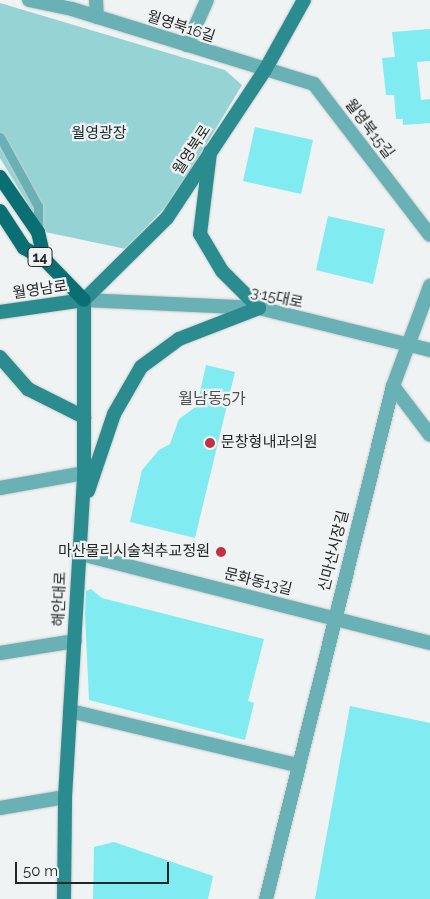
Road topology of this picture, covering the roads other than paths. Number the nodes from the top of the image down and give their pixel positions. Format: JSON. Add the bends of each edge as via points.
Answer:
{"nodes":[{"id":1,"x":29,"y":0,"type":"edge"},
{"id":2,"x":96,"y":0,"type":"edge"},
{"id":3,"x":207,"y":0,"type":"edge"},
{"id":4,"x":304,"y":0,"type":"edge"},
{"id":5,"x":72,"y":5,"type":"edge"},
{"id":6,"x":97,"y":17,"type":"junction"},
{"id":7,"x":187,"y":46,"type":"junction"},
{"id":8,"x":264,"y":70,"type":"junction"},
{"id":9,"x":0,"y":137,"type":"edge"},
{"id":10,"x":210,"y":152,"type":"junction"},
{"id":11,"x":0,"y":177,"type":"edge"},
{"id":12,"x":0,"y":211,"type":"edge"},
{"id":13,"x":38,"y":232,"type":"junction"},
{"id":14,"x":430,"y":235,"type":"edge"},
{"id":15,"x":44,"y":259,"type":"junction"},
{"id":16,"x":430,"y":286,"type":"edge"},
{"id":17,"x":84,"y":300,"type":"junction"},
{"id":18,"x":259,"y":308,"type":"junction"},
{"id":19,"x":0,"y":312,"type":"edge"},
{"id":20,"x":410,"y":346,"type":"junction"},
{"id":21,"x":430,"y":350,"type":"edge"},
{"id":22,"x":0,"y":356,"type":"edge"},
{"id":23,"x":393,"y":386,"type":"junction"},
{"id":24,"x":84,"y":417,"type":"junction"},
{"id":25,"x":430,"y":435,"type":"edge"},
{"id":26,"x":84,"y":473,"type":"junction"},
{"id":27,"x":0,"y":488,"type":"edge"},
{"id":28,"x":81,"y":513,"type":"junction"},
{"id":29,"x":78,"y":553,"type":"junction"},
{"id":30,"x":334,"y":618,"type":"junction"},
{"id":31,"x":75,"y":641,"type":"junction"},
{"id":32,"x":430,"y":642,"type":"edge"},
{"id":33,"x":0,"y":653,"type":"edge"},
{"id":34,"x":70,"y":711,"type":"junction"},
{"id":35,"x":296,"y":765,"type":"junction"},
{"id":36,"x":64,"y":797,"type":"junction"},
{"id":37,"x":0,"y":808,"type":"edge"},
{"id":38,"x":64,"y":899,"type":"edge"},
{"id":39,"x":266,"y":899,"type":"edge"}],
"edges":[{"from":1,"to":5,"type":"street","name":"월영북16길"},
{"from":2,"to":6,"type":"street"},
{"from":3,"to":7,"type":"street"},
{"from":4,"to":8,"type":"main road","name":"월영북로"},
{"from":5,"to":6,"type":"street","name":"월영북16길"},
{"from":6,"to":7,"type":"street","name":"월영북16길"},
{"from":7,"to":8,"type":"street","name":"월영북16길"},
{"from":8,"to":10,"type":"main road","name":"월영북로"},
{"from":8,"to":14,"type":"street","name":"월영북15길","via":[[314,84]]},
{"from":9,"to":13,"type":"lane","via":[[38,206]]},
{"from":10,"to":17,"type":"main road","name":"월영북로","via":[[167,218]]},
{"from":10,"to":18,"type":"main road","via":[[200,234],[222,271]]},
{"from":11,"to":13,"type":"main road","number":"14"},
{"from":12,"to":15,"type":"main road","number":"14","via":[[24,248]]},
{"from":13,"to":15,"type":"main road","number":"14"},
{"from":15,"to":17,"type":"main road","number":"14"},
{"from":16,"to":20,"type":"street","name":"신마산시장길"},
{"from":17,"to":18,"type":"street","name":"3·15대로"},
{"from":17,"to":19,"type":"main road","name":"월영남로"},
{"from":17,"to":24,"type":"main road","name":"해안대로"},
{"from":18,"to":20,"type":"street","name":"3·15대로"},
{"from":18,"to":28,"type":"main road","via":[[179,338],[141,367],[114,414]]},
{"from":20,"to":21,"type":"street","name":"3·15대로"},
{"from":20,"to":23,"type":"street","name":"신마산시장길"},
{"from":22,"to":24,"type":"main road","via":[[28,389]]},
{"from":23,"to":25,"type":"street"},
{"from":23,"to":30,"type":"street","name":"신마산시장길"},
{"from":24,"to":26,"type":"main road","name":"해안대로"},
{"from":26,"to":27,"type":"street"},
{"from":26,"to":28,"type":"main road","name":"해안대로"},
{"from":28,"to":29,"type":"main road","name":"해안대로"},
{"from":29,"to":30,"type":"street","name":"문화동13길"},
{"from":29,"to":31,"type":"main road","name":"해안대로"},
{"from":30,"to":32,"type":"street","name":"문화동13길"},
{"from":30,"to":35,"type":"street","name":"신마산시장길"},
{"from":31,"to":33,"type":"street"},
{"from":31,"to":34,"type":"main road","name":"해안대로"},
{"from":34,"to":35,"type":"street"},
{"from":34,"to":36,"type":"main road","name":"해안대로"},
{"from":35,"to":39,"type":"street","name":"신마산시장길"},
{"from":36,"to":37,"type":"street"},
{"from":36,"to":38,"type":"main road","name":"해안대로"}]}
